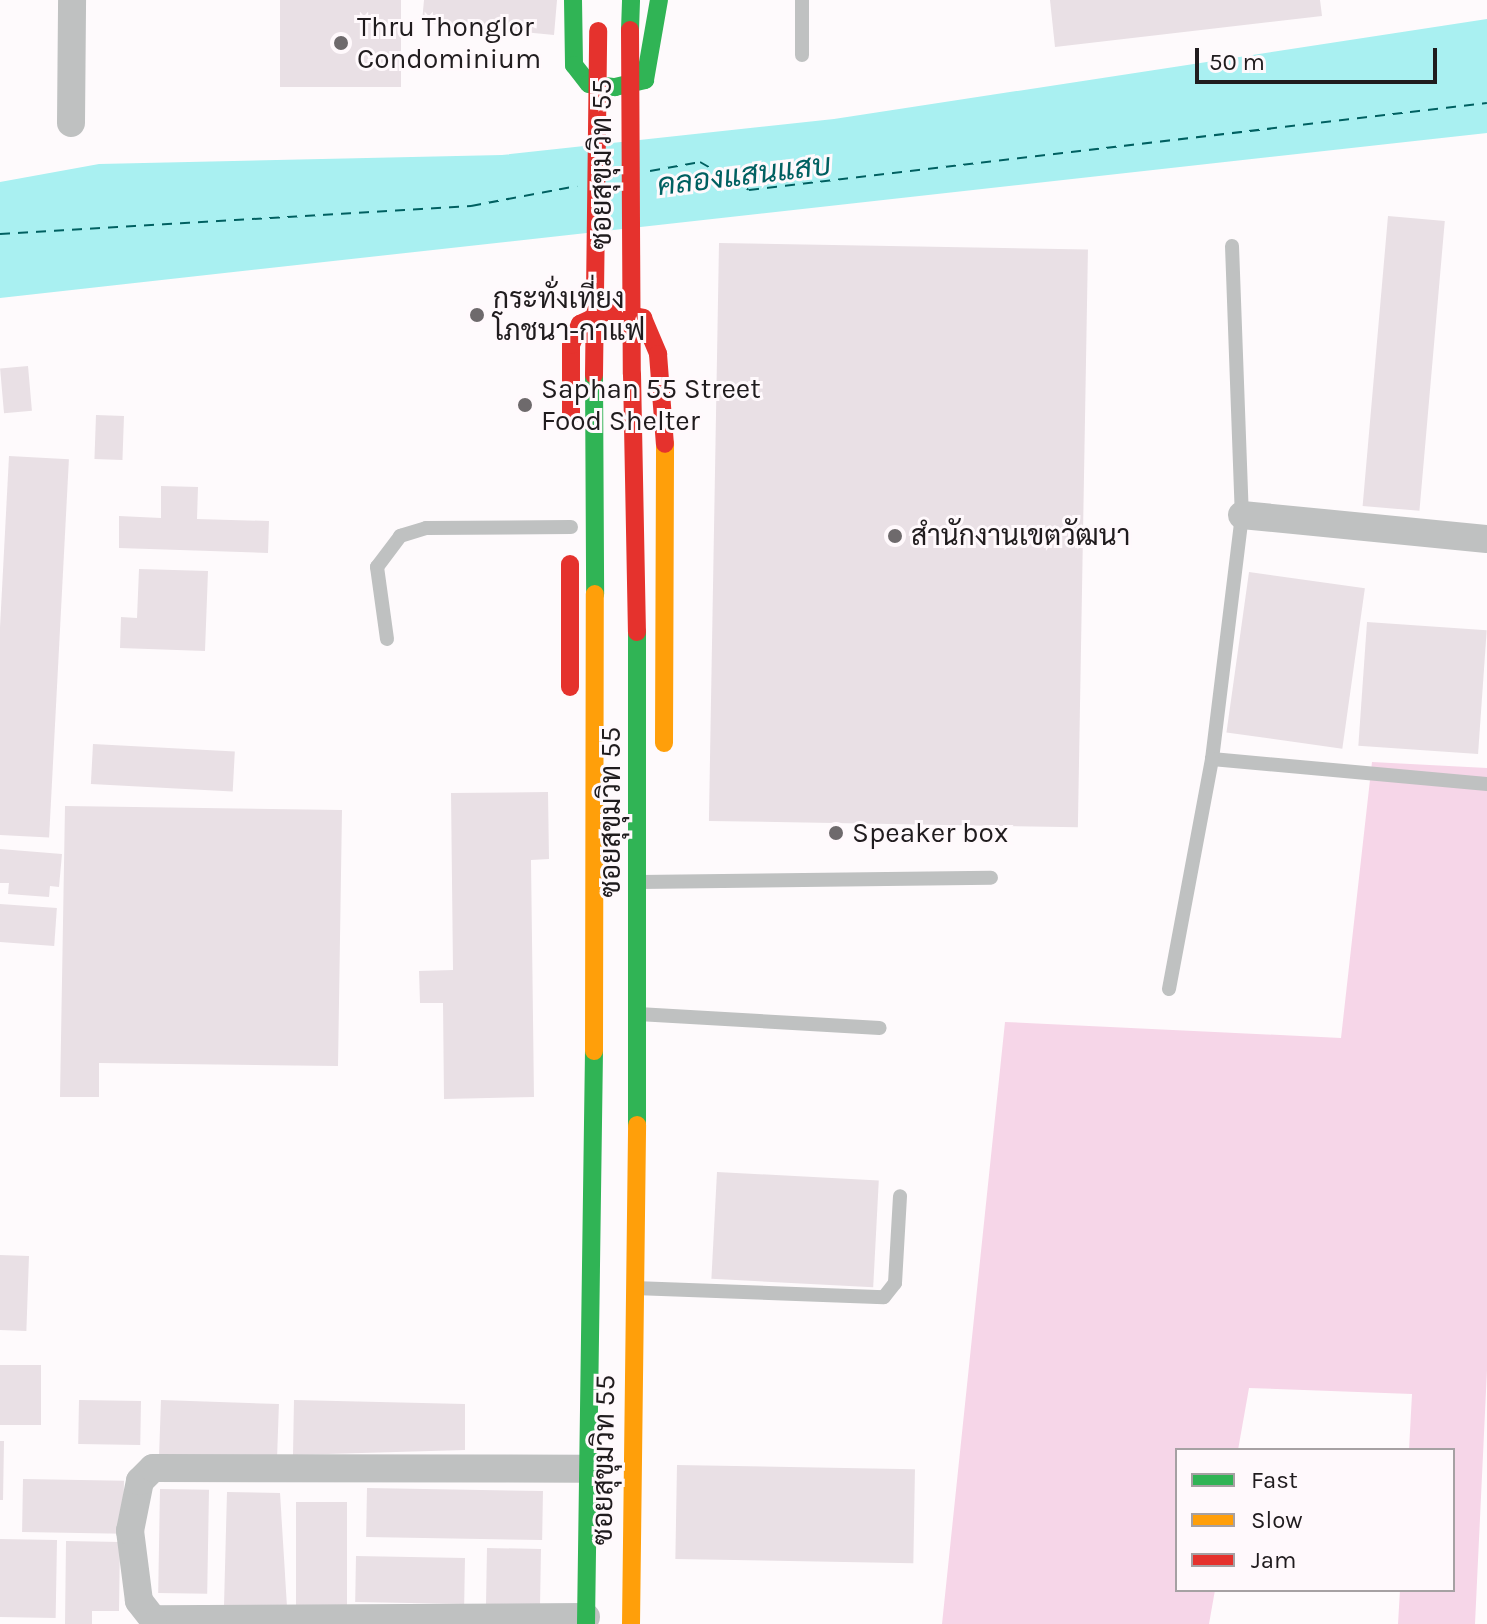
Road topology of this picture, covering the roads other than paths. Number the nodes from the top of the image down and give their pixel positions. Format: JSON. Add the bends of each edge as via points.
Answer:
{"nodes":[{"id":1,"x":72,"y":0,"type":"edge"},
{"id":2,"x":573,"y":0,"type":"edge"},
{"id":3,"x":631,"y":0,"type":"edge"},
{"id":4,"x":659,"y":0,"type":"edge"},
{"id":5,"x":802,"y":0,"type":"edge"},
{"id":6,"x":598,"y":23,"type":"dead end"},
{"id":7,"x":802,"y":55,"type":"dead end"},
{"id":8,"x":71,"y":123,"type":"dead end"},
{"id":9,"x":1232,"y":246,"type":"dead end"},
{"id":10,"x":571,"y":436,"type":"dead end"},
{"id":11,"x":1242,"y":515,"type":"junction"},
{"id":12,"x":571,"y":520,"type":"joint"},
{"id":13,"x":1487,"y":539,"type":"edge"},
{"id":14,"x":387,"y":639,"type":"dead end"},
{"id":15,"x":571,"y":713,"type":"dead end"},
{"id":16,"x":572,"y":743,"type":"dead end"},
{"id":17,"x":1212,"y":759,"type":"junction"},
{"id":18,"x":1487,"y":784,"type":"edge"},
{"id":19,"x":640,"y":815,"type":"junction"},
{"id":20,"x":597,"y":817,"type":"junction"},
{"id":21,"x":991,"y":878,"type":"dead end"},
{"id":22,"x":639,"y":882,"type":"junction"},
{"id":23,"x":1169,"y":989,"type":"dead end"},
{"id":24,"x":638,"y":1014,"type":"junction"},
{"id":25,"x":880,"y":1028,"type":"dead end"},
{"id":26,"x":900,"y":1196,"type":"dead end"},
{"id":27,"x":634,"y":1288,"type":"junction"},
{"id":28,"x":588,"y":1469,"type":"junction"},
{"id":29,"x":586,"y":1621,"type":"edge"},
{"id":30,"x":631,"y":1624,"type":"edge"}],
"edges":[{"from":1,"to":8,"type":"street"},
{"from":2,"to":4,"type":"main road","via":[[574,65],[589,84],[615,87],[645,80]]},
{"from":3,"to":19,"type":"main road","name":"ซอยสุขุมวิท 55","bridge":true},
{"from":5,"to":7,"type":"lane"},
{"from":6,"to":20,"type":"main road","name":"ซอยสุขุมวิท 55","bridge":true},
{"from":9,"to":11,"type":"lane"},
{"from":10,"to":19,"type":"main road","via":[[573,334],[593,315],[635,313],[656,338],[666,451],[664,746]]},
{"from":11,"to":13,"type":"street"},
{"from":11,"to":17,"type":"lane"},
{"from":12,"to":14,"type":"lane","via":[[426,528],[400,536],[377,567]]},
{"from":12,"to":15,"type":"main road"},
{"from":16,"to":20,"type":"main road"},
{"from":17,"to":18,"type":"lane"},
{"from":17,"to":23,"type":"lane"},
{"from":19,"to":22,"type":"main road","name":"ซอยสุขุมวิท 55"},
{"from":20,"to":28,"type":"main road","name":"ซอยสุขุมวิท 55"},
{"from":21,"to":22,"type":"lane"},
{"from":22,"to":24,"type":"main road","name":"ซอยสุขุมวิท 55"},
{"from":24,"to":25,"type":"lane"},
{"from":24,"to":27,"type":"main road","name":"ซอยสุขุมวิท 55"},
{"from":26,"to":27,"type":"lane","via":[[895,1283],[884,1297]]},
{"from":27,"to":30,"type":"main road","name":"ซอยสุขุมวิท 55"},
{"from":28,"to":29,"type":"main road","name":"ซอยสุขุมวิท 55"},
{"from":28,"to":29,"type":"street","via":[[153,1468],[140,1481],[130,1531],[139,1601],[153,1619]]}]}
